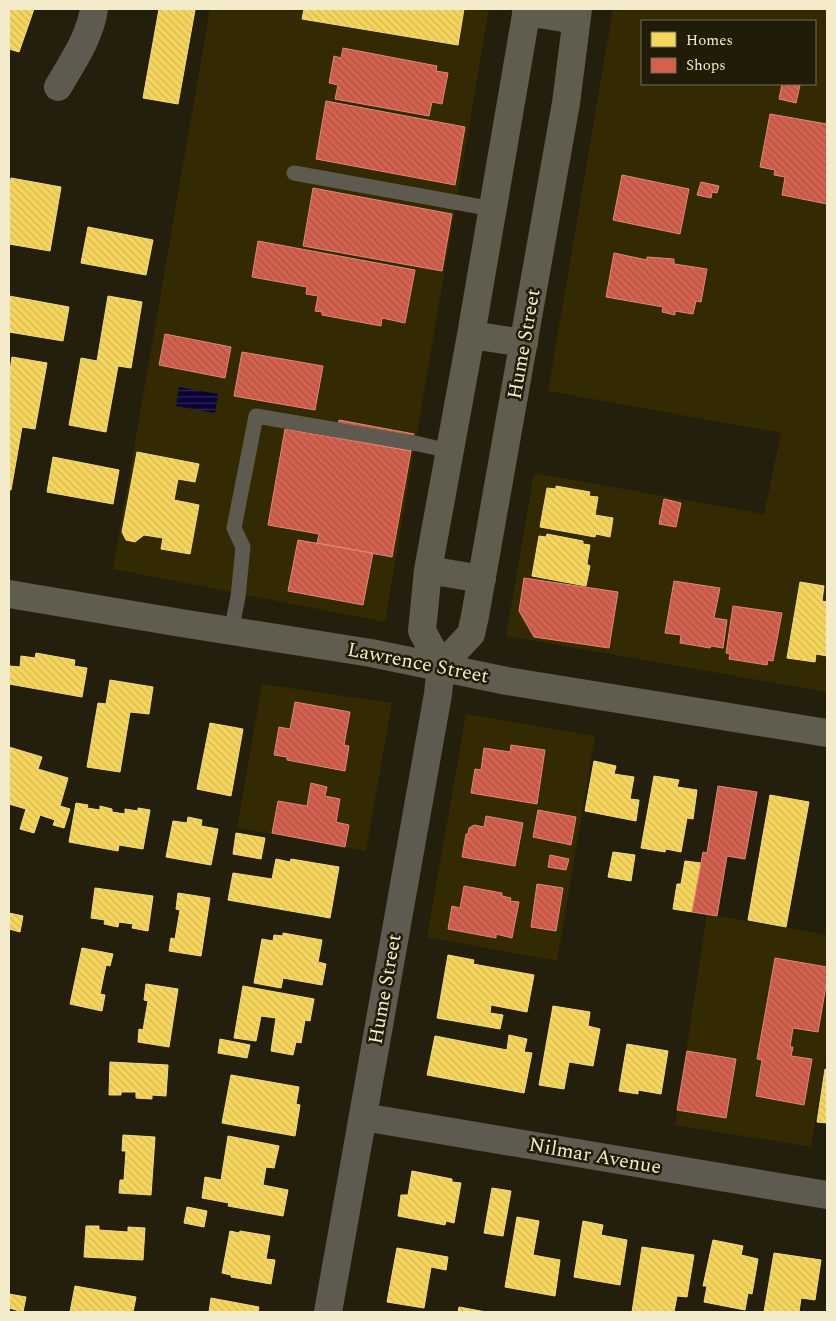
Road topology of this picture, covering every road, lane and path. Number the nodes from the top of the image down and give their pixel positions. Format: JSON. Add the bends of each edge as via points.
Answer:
{"nodes":[{"id":1,"x":94,"y":9,"type":"edge"},
{"id":2,"x":527,"y":10,"type":"edge"},
{"id":3,"x":577,"y":14,"type":"edge"},
{"id":4,"x":58,"y":87,"type":"dead end"},
{"id":5,"x":294,"y":174,"type":"dead end"},
{"id":6,"x":492,"y":209,"type":"junction"},
{"id":7,"x":471,"y":335,"type":"junction"},
{"id":8,"x":524,"y":343,"type":"junction"},
{"id":9,"x":449,"y":451,"type":"junction"},
{"id":10,"x":428,"y":570,"type":"junction"},
{"id":11,"x":482,"y":579,"type":"junction"},
{"id":12,"x":9,"y":594,"type":"edge"},
{"id":13,"x":231,"y":631,"type":"junction"},
{"id":14,"x":441,"y":666,"type":"junction"},
{"id":15,"x":827,"y":733,"type":"edge"},
{"id":16,"x":363,"y":1117,"type":"junction"},
{"id":17,"x":827,"y":1195,"type":"edge"},
{"id":18,"x":328,"y":1312,"type":"edge"}],
"edges":[{"from":1,"to":4,"type":"street","via":[[81,46]]},
{"from":2,"to":3,"type":"street"},
{"from":2,"to":6,"type":"street"},
{"from":3,"to":8,"type":"street","name":"Hume Street","via":[[566,102]]},
{"from":5,"to":6,"type":"lane"},
{"from":6,"to":7,"type":"street"},
{"from":7,"to":8,"type":"street"},
{"from":7,"to":9,"type":"street"},
{"from":8,"to":11,"type":"street","name":"Hume Street"},
{"from":9,"to":10,"type":"street"},
{"from":9,"to":13,"type":"lane","via":[[256,416],[234,528],[243,547]]},
{"from":10,"to":11,"type":"street"},
{"from":10,"to":14,"type":"street","via":[[422,631]]},
{"from":11,"to":14,"type":"street","name":"Hume Street","via":[[471,634]]},
{"from":12,"to":13,"type":"street","name":"Lawrence Street"},
{"from":13,"to":14,"type":"street","name":"Lawrence Street"},
{"from":14,"to":15,"type":"street","name":"Lawrence Street","via":[[507,680]]},
{"from":14,"to":16,"type":"street","name":"Hume Street"},
{"from":16,"to":17,"type":"street","name":"Nilmar Avenue"},
{"from":16,"to":18,"type":"street","name":"Hume Street"}]}
